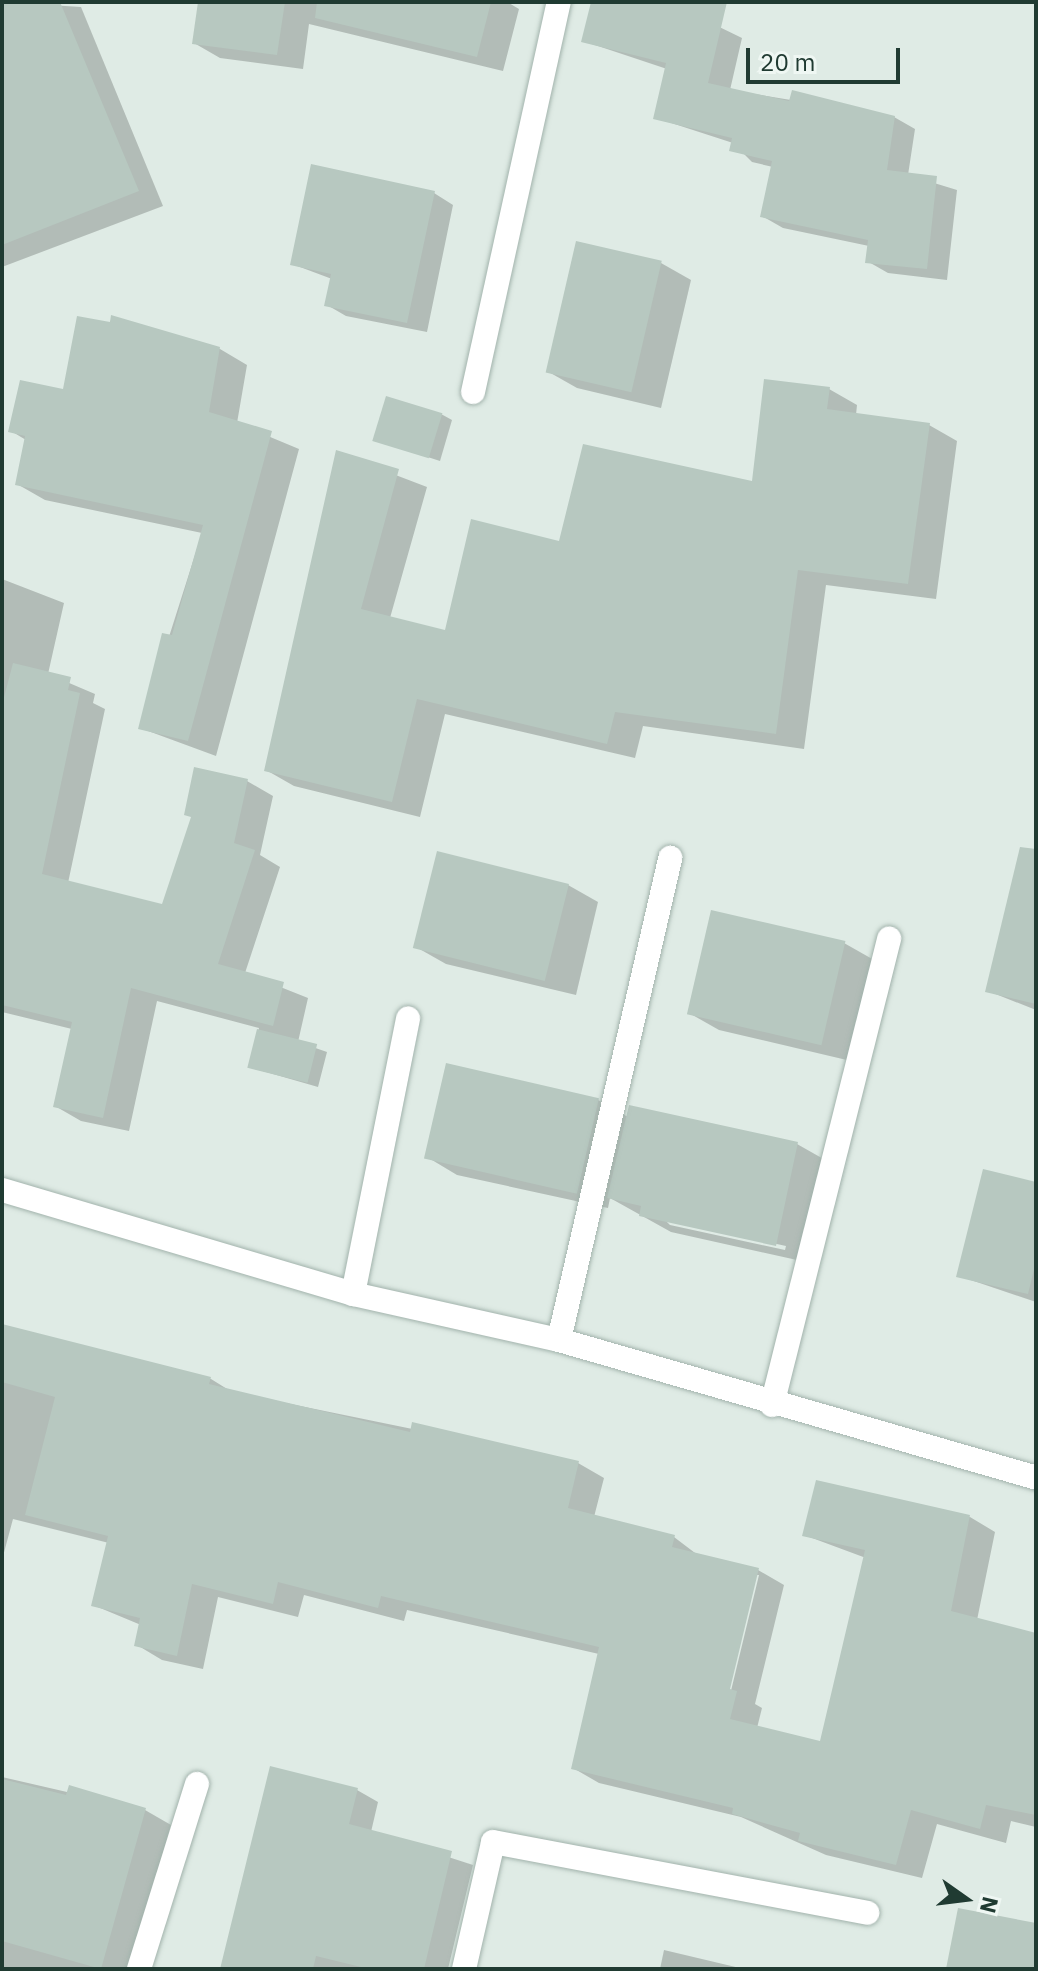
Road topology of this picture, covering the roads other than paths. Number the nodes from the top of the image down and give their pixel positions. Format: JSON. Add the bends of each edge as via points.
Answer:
{"nodes":[{"id":1,"x":559,"y":2,"type":"edge"},
{"id":2,"x":473,"y":392,"type":"dead end"},
{"id":3,"x":670,"y":858,"type":"dead end"},
{"id":4,"x":889,"y":938,"type":"dead end"},
{"id":5,"x":408,"y":1018,"type":"dead end"},
{"id":6,"x":2,"y":1190,"type":"edge"},
{"id":7,"x":353,"y":1294,"type":"junction"},
{"id":8,"x":559,"y":1340,"type":"junction"},
{"id":9,"x":772,"y":1405,"type":"junction"},
{"id":10,"x":1036,"y":1478,"type":"edge"},
{"id":11,"x":197,"y":1784,"type":"dead end"},
{"id":12,"x":867,"y":1913,"type":"dead end"},
{"id":13,"x":139,"y":1969,"type":"edge"},
{"id":14,"x":464,"y":1969,"type":"edge"}],
"edges":[{"from":1,"to":2,"type":"street"},
{"from":3,"to":8,"type":"street"},
{"from":4,"to":9,"type":"street"},
{"from":5,"to":7,"type":"street"},
{"from":6,"to":7,"type":"street"},
{"from":7,"to":8,"type":"street"},
{"from":8,"to":9,"type":"street"},
{"from":9,"to":10,"type":"street"},
{"from":11,"to":13,"type":"street"},
{"from":12,"to":14,"type":"street","via":[[493,1842]]}]}
